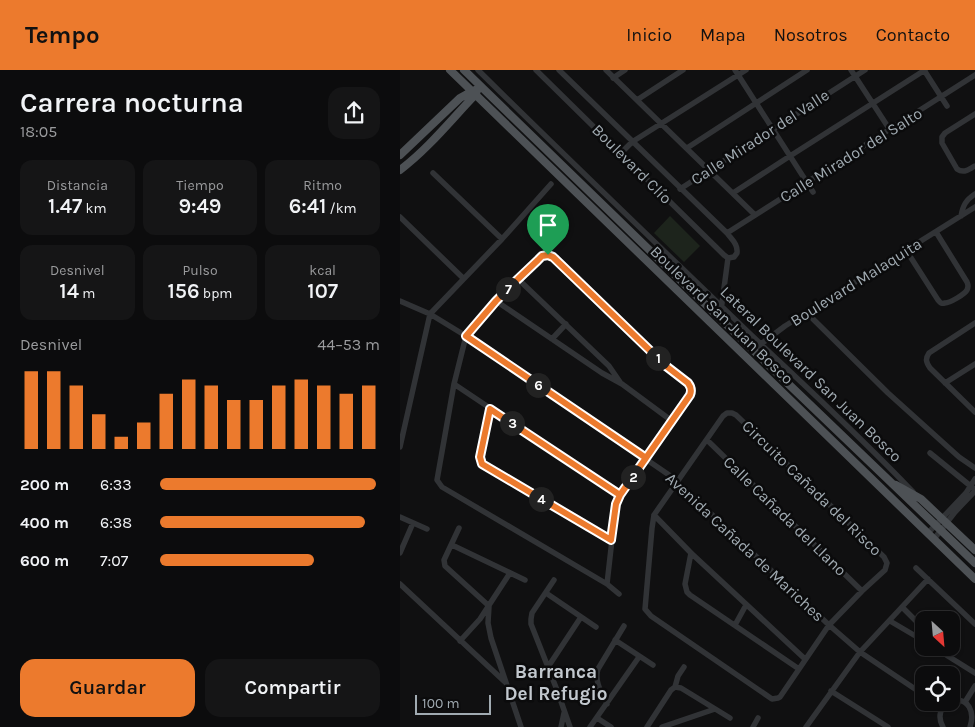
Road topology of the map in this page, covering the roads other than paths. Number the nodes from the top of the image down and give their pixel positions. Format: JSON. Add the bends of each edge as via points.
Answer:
{"nodes":[{"id":1,"x":464,"y":70,"type":"edge"},
{"id":2,"x":478,"y":70,"type":"edge"},
{"id":3,"x":536,"y":70,"type":"edge"},
{"id":4,"x":559,"y":70,"type":"edge"},
{"id":5,"x":606,"y":70,"type":"edge"},
{"id":6,"x":625,"y":70,"type":"edge"},
{"id":7,"x":683,"y":70,"type":"edge"},
{"id":8,"x":746,"y":70,"type":"edge"},
{"id":9,"x":807,"y":70,"type":"edge"},
{"id":10,"x":852,"y":70,"type":"edge"},
{"id":11,"x":866,"y":70,"type":"edge"},
{"id":12,"x":925,"y":70,"type":"edge"},
{"id":13,"x":737,"y":72,"type":"edge"},
{"id":14,"x":453,"y":73,"type":"edge"},
{"id":15,"x":975,"y":75,"type":"edge"},
{"id":16,"x":855,"y":76,"type":"junction"},
{"id":17,"x":613,"y":78,"type":"junction"},
{"id":18,"x":475,"y":80,"type":"junction"},
{"id":19,"x":474,"y":92,"type":"junction"},
{"id":20,"x":487,"y":92,"type":"junction"},
{"id":21,"x":941,"y":97,"type":"junction"},
{"id":22,"x":637,"y":100,"type":"junction"},
{"id":23,"x":455,"y":103,"type":"junction"},
{"id":24,"x":484,"y":103,"type":"junction"},
{"id":25,"x":499,"y":103,"type":"junction"},
{"id":26,"x":756,"y":103,"type":"junction"},
{"id":27,"x":872,"y":103,"type":"junction"},
{"id":28,"x":947,"y":106,"type":"dead end"},
{"id":29,"x":491,"y":110,"type":"junction"},
{"id":30,"x":975,"y":114,"type":"edge"},
{"id":31,"x":451,"y":121,"type":"junction"},
{"id":32,"x":662,"y":123,"type":"junction"},
{"id":33,"x":773,"y":129,"type":"junction"},
{"id":34,"x":890,"y":130,"type":"junction"},
{"id":35,"x":632,"y":142,"type":"junction"},
{"id":36,"x":687,"y":148,"type":"junction"},
{"id":37,"x":621,"y":153,"type":"junction"},
{"id":38,"x":400,"y":155,"type":"edge"},
{"id":39,"x":790,"y":156,"type":"junction"},
{"id":40,"x":975,"y":166,"type":"edge"},
{"id":41,"x":400,"y":170,"type":"edge"},
{"id":42,"x":709,"y":170,"type":"junction"},
{"id":43,"x":432,"y":174,"type":"dead end"},
{"id":44,"x":807,"y":182,"type":"junction"},
{"id":45,"x":551,"y":184,"type":"dead end"},
{"id":46,"x":680,"y":189,"type":"junction"},
{"id":47,"x":813,"y":192,"type":"dead end"},
{"id":48,"x":734,"y":193,"type":"junction"},
{"id":49,"x":975,"y":194,"type":"edge"},
{"id":50,"x":975,"y":207,"type":"edge"},
{"id":51,"x":755,"y":215,"type":"junction"},
{"id":52,"x":961,"y":216,"type":"junction"},
{"id":53,"x":400,"y":217,"type":"edge"},
{"id":54,"x":936,"y":232,"type":"junction"},
{"id":55,"x":727,"y":233,"type":"junction"},
{"id":56,"x":502,"y":238,"type":"junction"},
{"id":57,"x":906,"y":250,"type":"junction"},
{"id":58,"x":728,"y":258,"type":"junction"},
{"id":59,"x":463,"y":278,"type":"junction"},
{"id":60,"x":518,"y":279,"type":"junction"},
{"id":61,"x":400,"y":301,"type":"edge"},
{"id":62,"x":496,"y":301,"type":"junction"},
{"id":63,"x":704,"y":303,"type":"junction"},
{"id":64,"x":722,"y":306,"type":"junction"},
{"id":65,"x":697,"y":311,"type":"junction"},
{"id":66,"x":430,"y":314,"type":"junction"},
{"id":67,"x":720,"y":318,"type":"junction"},
{"id":68,"x":813,"y":319,"type":"dead end"},
{"id":69,"x":975,"y":323,"type":"edge"},
{"id":70,"x":566,"y":324,"type":"junction"},
{"id":71,"x":466,"y":336,"type":"junction"},
{"id":72,"x":552,"y":339,"type":"junction"},
{"id":73,"x":761,"y":344,"type":"junction"},
{"id":74,"x":753,"y":350,"type":"junction"},
{"id":75,"x":975,"y":364,"type":"edge"},
{"id":76,"x":945,"y":383,"type":"junction"},
{"id":77,"x":454,"y":384,"type":"junction"},
{"id":78,"x":622,"y":384,"type":"junction"},
{"id":79,"x":490,"y":409,"type":"junction"},
{"id":80,"x":975,"y":412,"type":"edge"},
{"id":81,"x":672,"y":421,"type":"junction"},
{"id":82,"x":707,"y":440,"type":"junction"},
{"id":83,"x":400,"y":447,"type":"edge"},
{"id":84,"x":930,"y":454,"type":"dead end"},
{"id":85,"x":646,"y":458,"type":"junction"},
{"id":86,"x":975,"y":468,"type":"edge"},
{"id":87,"x":975,"y":479,"type":"edge"},
{"id":88,"x":678,"y":482,"type":"junction"},
{"id":89,"x":890,"y":482,"type":"junction"},
{"id":90,"x":973,"y":489,"type":"edge"},
{"id":91,"x":620,"y":495,"type":"junction"},
{"id":92,"x":916,"y":496,"type":"junction"},
{"id":93,"x":654,"y":515,"type":"junction"},
{"id":94,"x":400,"y":517,"type":"edge"},
{"id":95,"x":413,"y":524,"type":"junction"},
{"id":96,"x":941,"y":525,"type":"junction"},
{"id":97,"x":458,"y":528,"type":"dead end"},
{"id":98,"x":427,"y":529,"type":"dead end"},
{"id":99,"x":931,"y":536,"type":"junction"},
{"id":100,"x":611,"y":540,"type":"junction"},
{"id":101,"x":452,"y":545,"type":"junction"},
{"id":102,"x":400,"y":553,"type":"edge"},
{"id":103,"x":691,"y":553,"type":"junction"},
{"id":104,"x":974,"y":556,"type":"edge"},
{"id":105,"x":962,"y":566,"type":"junction"},
{"id":106,"x":916,"y":568,"type":"dead end"},
{"id":107,"x":510,"y":573,"type":"junction"},
{"id":108,"x":928,"y":579,"type":"junction"},
{"id":109,"x":975,"y":579,"type":"edge"},
{"id":110,"x":525,"y":580,"type":"dead end"},
{"id":111,"x":554,"y":580,"type":"dead end"},
{"id":112,"x":400,"y":584,"type":"edge"},
{"id":113,"x":607,"y":584,"type":"junction"},
{"id":114,"x":862,"y":591,"type":"junction"},
{"id":115,"x":546,"y":593,"type":"junction"},
{"id":116,"x":619,"y":594,"type":"dead end"},
{"id":117,"x":746,"y":605,"type":"junction"},
{"id":118,"x":489,"y":606,"type":"junction"},
{"id":119,"x":902,"y":607,"type":"junction"},
{"id":120,"x":581,"y":617,"type":"junction"},
{"id":121,"x":480,"y":619,"type":"junction"},
{"id":122,"x":890,"y":621,"type":"junction"},
{"id":123,"x":915,"y":621,"type":"edge"},
{"id":124,"x":488,"y":623,"type":"junction"},
{"id":125,"x":975,"y":624,"type":"edge"},
{"id":126,"x":736,"y":625,"type":"junction"},
{"id":127,"x":829,"y":625,"type":"junction"},
{"id":128,"x":624,"y":626,"type":"dead end"},
{"id":129,"x":596,"y":627,"type":"dead end"},
{"id":130,"x":915,"y":636,"type":"edge"},
{"id":131,"x":615,"y":640,"type":"junction"},
{"id":132,"x":460,"y":641,"type":"junction"},
{"id":133,"x":860,"y":652,"type":"junction"},
{"id":134,"x":950,"y":656,"type":"edge"},
{"id":135,"x":639,"y":657,"type":"junction"},
{"id":136,"x":806,"y":659,"type":"junction"},
{"id":137,"x":653,"y":666,"type":"dead end"},
{"id":138,"x":548,"y":667,"type":"junction"},
{"id":139,"x":684,"y":668,"type":"dead end"},
{"id":140,"x":799,"y":669,"type":"junction"},
{"id":141,"x":975,"y":673,"type":"edge"},
{"id":142,"x":506,"y":683,"type":"junction"},
{"id":143,"x":975,"y":686,"type":"edge"},
{"id":144,"x":675,"y":687,"type":"junction"},
{"id":145,"x":915,"y":690,"type":"edge"},
{"id":146,"x":831,"y":691,"type":"junction"},
{"id":147,"x":960,"y":700,"type":"edge"},
{"id":148,"x":965,"y":702,"type":"junction"},
{"id":149,"x":607,"y":704,"type":"junction"},
{"id":150,"x":715,"y":709,"type":"junction"},
{"id":151,"x":941,"y":711,"type":"edge"},
{"id":152,"x":564,"y":713,"type":"junction"},
{"id":153,"x":597,"y":718,"type":"junction"},
{"id":154,"x":730,"y":718,"type":"dead end"},
{"id":155,"x":758,"y":718,"type":"dead end"},
{"id":156,"x":972,"y":723,"type":"edge"},
{"id":157,"x":809,"y":726,"type":"edge"},
{"id":158,"x":521,"y":727,"type":"edge"},
{"id":159,"x":560,"y":727,"type":"edge"},
{"id":160,"x":570,"y":727,"type":"edge"},
{"id":161,"x":590,"y":727,"type":"edge"},
{"id":162,"x":612,"y":727,"type":"edge"},
{"id":163,"x":647,"y":727,"type":"edge"},
{"id":164,"x":662,"y":727,"type":"edge"},
{"id":165,"x":752,"y":727,"type":"edge"},
{"id":166,"x":888,"y":727,"type":"edge"},
{"id":167,"x":943,"y":727,"type":"edge"}],
"edges":[{"from":1,"to":18,"type":"main road","name":"Boulevard San Juan Bosco"},
{"from":2,"to":64,"type":"street","name":"Lateral Boulevard San Juan Bosco"},
{"from":3,"to":37,"type":"street","name":"Boulevard Clío"},
{"from":4,"to":35,"type":"street"},
{"from":5,"to":17,"type":"street"},
{"from":6,"to":17,"type":"street"},
{"from":7,"to":22,"type":"street"},
{"from":8,"to":13,"type":"street"},
{"from":9,"to":26,"type":"street"},
{"from":10,"to":16,"type":"street"},
{"from":11,"to":16,"type":"street","name":"Calle Mirador del Valle"},
{"from":12,"to":21,"type":"street"},
{"from":12,"to":27,"type":"street"},
{"from":13,"to":26,"type":"street"},
{"from":13,"to":32,"type":"street"},
{"from":14,"to":19,"type":"main road","name":"Boulevard San Juan Bosco"},
{"from":14,"to":23,"type":"main road","via":[[460,91]]},
{"from":15,"to":21,"type":"street","name":"Calle Mirador del Salto"},
{"from":16,"to":27,"type":"street"},
{"from":16,"to":33,"type":"street","name":"Calle Mirador del Valle"},
{"from":17,"to":22,"type":"street"},
{"from":18,"to":19,"type":"main road"},
{"from":18,"to":20,"type":"main road","name":"Boulevard San Juan Bosco"},
{"from":19,"to":20,"type":"main road"},
{"from":19,"to":23,"type":"main road"},
{"from":19,"to":24,"type":"main road","name":"Boulevard San Juan Bosco"},
{"from":19,"to":31,"type":"main road"},
{"from":20,"to":25,"type":"main road","name":"Boulevard San Juan Bosco"},
{"from":21,"to":28,"type":"street"},
{"from":21,"to":34,"type":"street","name":"Calle Mirador del Salto"},
{"from":22,"to":32,"type":"street"},
{"from":23,"to":38,"type":"main road"},
{"from":24,"to":29,"type":"main road","name":"Boulevard San Juan Bosco"},
{"from":24,"to":31,"type":"main road","via":[[472,104]]},
{"from":25,"to":29,"type":"main road","via":[[490,103]]},
{"from":25,"to":63,"type":"main road","name":"Boulevard San Juan Bosco"},
{"from":26,"to":33,"type":"street"},
{"from":26,"to":36,"type":"street"},
{"from":27,"to":34,"type":"street"},
{"from":27,"to":39,"type":"street"},
{"from":29,"to":65,"type":"main road","name":"Boulevard San Juan Bosco"},
{"from":30,"to":40,"type":"street","via":[[945,133],[941,140],[957,169],[964,172]]},
{"from":31,"to":41,"type":"main road"},
{"from":32,"to":35,"type":"street"},
{"from":32,"to":36,"type":"street"},
{"from":33,"to":39,"type":"street"},
{"from":33,"to":42,"type":"street","name":"Calle Mirador del Valle"},
{"from":34,"to":44,"type":"street","name":"Calle Mirador del Salto"},
{"from":35,"to":37,"type":"street"},
{"from":35,"to":46,"type":"street"},
{"from":36,"to":42,"type":"street"},
{"from":37,"to":58,"type":"street","name":"Boulevard Clío"},
{"from":39,"to":44,"type":"street"},
{"from":39,"to":48,"type":"street"},
{"from":42,"to":46,"type":"street","name":"Calle Mirador del Valle"},
{"from":42,"to":48,"type":"street"},
{"from":43,"to":56,"type":"street"},
{"from":44,"to":47,"type":"street"},
{"from":44,"to":51,"type":"street","name":"Calle Mirador del Salto"},
{"from":45,"to":56,"type":"street"},
{"from":46,"to":55,"type":"street"},
{"from":48,"to":51,"type":"street"},
{"from":49,"to":52,"type":"street","name":"Boulevard Malaquita","via":[[965,201]]},
{"from":50,"to":52,"type":"street","name":"Boulevard Malaquita"},
{"from":51,"to":55,"type":"street","name":"Calle Mirador del Salto"},
{"from":52,"to":54,"type":"street","name":"Boulevard Malaquita"},
{"from":53,"to":59,"type":"street"},
{"from":54,"to":57,"type":"street","name":"Boulevard Malaquita"},
{"from":54,"to":57,"type":"street","via":[[968,285],[964,293],[949,302],[940,303]]},
{"from":55,"to":58,"type":"street","via":[[738,249],[734,257]]},
{"from":56,"to":59,"type":"street"},
{"from":57,"to":73,"type":"street","name":"Boulevard Malaquita"},
{"from":58,"to":64,"type":"street"},
{"from":59,"to":66,"type":"street"},
{"from":60,"to":62,"type":"street"},
{"from":60,"to":70,"type":"street"},
{"from":60,"to":81,"type":"street","via":[[542,256],[553,257],[691,386],[690,395]]},
{"from":61,"to":66,"type":"street","name":"Avenida Cañada de Mariches"},
{"from":62,"to":71,"type":"street"},
{"from":62,"to":72,"type":"street"},
{"from":63,"to":65,"type":"main road"},
{"from":63,"to":67,"type":"main road","name":"Boulevard San Juan Bosco"},
{"from":64,"to":67,"type":"street"},
{"from":64,"to":73,"type":"street","name":"Lateral Boulevard San Juan Bosco"},
{"from":65,"to":99,"type":"main road","name":"Boulevard San Juan Bosco"},
{"from":66,"to":71,"type":"street","name":"Avenida Cañada de Mariches"},
{"from":66,"to":83,"type":"street"},
{"from":67,"to":74,"type":"main road","name":"Boulevard San Juan Bosco"},
{"from":68,"to":86,"type":"street","via":[[888,393]]},
{"from":69,"to":76,"type":"street","via":[[928,353],[927,363]]},
{"from":70,"to":72,"type":"street"},
{"from":70,"to":78,"type":"street","via":[[609,366]]},
{"from":71,"to":77,"type":"street"},
{"from":71,"to":85,"type":"street","name":"Avenida Cañada de Mariches"},
{"from":72,"to":78,"type":"street"},
{"from":73,"to":74,"type":"street","name":"Boulevard Malaquita"},
{"from":73,"to":92,"type":"street","name":"Lateral Boulevard San Juan Bosco"},
{"from":74,"to":89,"type":"main road","name":"Boulevard San Juan Bosco"},
{"from":75,"to":76,"type":"street"},
{"from":76,"to":80,"type":"street"},
{"from":77,"to":79,"type":"street"},
{"from":77,"to":113,"type":"street","via":[[438,484]]},
{"from":78,"to":81,"type":"street"},
{"from":79,"to":91,"type":"street"},
{"from":79,"to":100,"type":"street","via":[[480,457],[482,464]]},
{"from":81,"to":85,"type":"street"},
{"from":82,"to":88,"type":"street","name":"Circuito Cañada del Risco"},
{"from":82,"to":114,"type":"street","name":"Calle Cañada del Llano"},
{"from":82,"to":114,"type":"street","name":"Circuito Cañada del Risco","via":[[723,416],[727,413],[736,415],[884,557],[888,563],[885,570]]},
{"from":84,"to":90,"type":"street"},
{"from":85,"to":88,"type":"street","name":"Avenida Cañada de Mariches"},
{"from":85,"to":91,"type":"street"},
{"from":87,"to":90,"type":"street"},
{"from":88,"to":93,"type":"street","name":"Circuito Cañada del Risco"},
{"from":88,"to":127,"type":"street","name":"Avenida Cañada de Mariches"},
{"from":89,"to":92,"type":"main road"},
{"from":89,"to":96,"type":"main road","name":"Boulevard San Juan Bosco"},
{"from":90,"to":96,"type":"street"},
{"from":91,"to":100,"type":"street"},
{"from":92,"to":96,"type":"main road","name":"Lateral Boulevard San Juan Bosco"},
{"from":93,"to":103,"type":"street"},
{"from":93,"to":140,"type":"street","name":"Circuito Cañada del Risco","via":[[645,609],[651,616],[772,699],[780,697]]},
{"from":94,"to":95,"type":"street"},
{"from":95,"to":98,"type":"street"},
{"from":95,"to":102,"type":"street"},
{"from":96,"to":99,"type":"street"},
{"from":96,"to":104,"type":"main road","name":"Lateral Boulevard San Juan Bosco"},
{"from":97,"to":101,"type":"street"},
{"from":99,"to":105,"type":"main road","name":"Boulevard San Juan Bosco"},
{"from":100,"to":113,"type":"street"},
{"from":101,"to":107,"type":"street"},
{"from":101,"to":118,"type":"street","via":[[444,560],[445,566]]},
{"from":103,"to":117,"type":"street"},
{"from":103,"to":126,"type":"street","via":[[685,584],[687,592]]},
{"from":104,"to":105,"type":"main road"},
{"from":105,"to":109,"type":"main road","name":"Boulevard San Juan Bosco"},
{"from":106,"to":108,"type":"street"},
{"from":107,"to":110,"type":"street"},
{"from":107,"to":118,"type":"street"},
{"from":108,"to":119,"type":"street"},
{"from":108,"to":125,"type":"street"},
{"from":111,"to":115,"type":"street"},
{"from":112,"to":132,"type":"street"},
{"from":113,"to":116,"type":"street"},
{"from":114,"to":127,"type":"street","name":"Circuito Cañada del Risco"},
{"from":115,"to":120,"type":"street"},
{"from":115,"to":138,"type":"street","via":[[532,614],[531,624]]},
{"from":117,"to":126,"type":"street"},
{"from":117,"to":136,"type":"street"},
{"from":118,"to":121,"type":"street"},
{"from":118,"to":124,"type":"street"},
{"from":119,"to":122,"type":"street"},
{"from":119,"to":123,"type":"street"},
{"from":120,"to":129,"type":"street"},
{"from":120,"to":138,"type":"street"},
{"from":121,"to":124,"type":"street"},
{"from":121,"to":132,"type":"street"},
{"from":122,"to":130,"type":"street"},
{"from":122,"to":133,"type":"street"},
{"from":124,"to":142,"type":"street"},
{"from":126,"to":140,"type":"street"},
{"from":127,"to":133,"type":"street","name":"Avenida Cañada de Mariches"},
{"from":127,"to":136,"type":"street","name":"Circuito Cañada del Risco"},
{"from":128,"to":131,"type":"street"},
{"from":131,"to":135,"type":"street"},
{"from":131,"to":149,"type":"street","via":[[597,673],[597,682]]},
{"from":132,"to":142,"type":"street"},
{"from":133,"to":145,"type":"street","name":"Avenida Cañada de Mariches"},
{"from":133,"to":146,"type":"street"},
{"from":134,"to":141,"type":"street"},
{"from":135,"to":137,"type":"street"},
{"from":135,"to":149,"type":"street"},
{"from":136,"to":140,"type":"street","name":"Circuito Cañada del Risco"},
{"from":138,"to":152,"type":"street"},
{"from":139,"to":144,"type":"street"},
{"from":142,"to":158,"type":"street"},
{"from":143,"to":148,"type":"street"},
{"from":144,"to":150,"type":"street"},
{"from":144,"to":163,"type":"street"},
{"from":146,"to":157,"type":"street"},
{"from":146,"to":166,"type":"street"},
{"from":147,"to":148,"type":"street"},
{"from":148,"to":156,"type":"street","via":[[972,710]]},
{"from":149,"to":153,"type":"street"},
{"from":150,"to":154,"type":"street"},
{"from":150,"to":164,"type":"street"},
{"from":151,"to":167,"type":"street"},
{"from":152,"to":159,"type":"street"},
{"from":152,"to":160,"type":"street"},
{"from":153,"to":161,"type":"street"},
{"from":153,"to":162,"type":"street"},
{"from":155,"to":165,"type":"street"}]}
